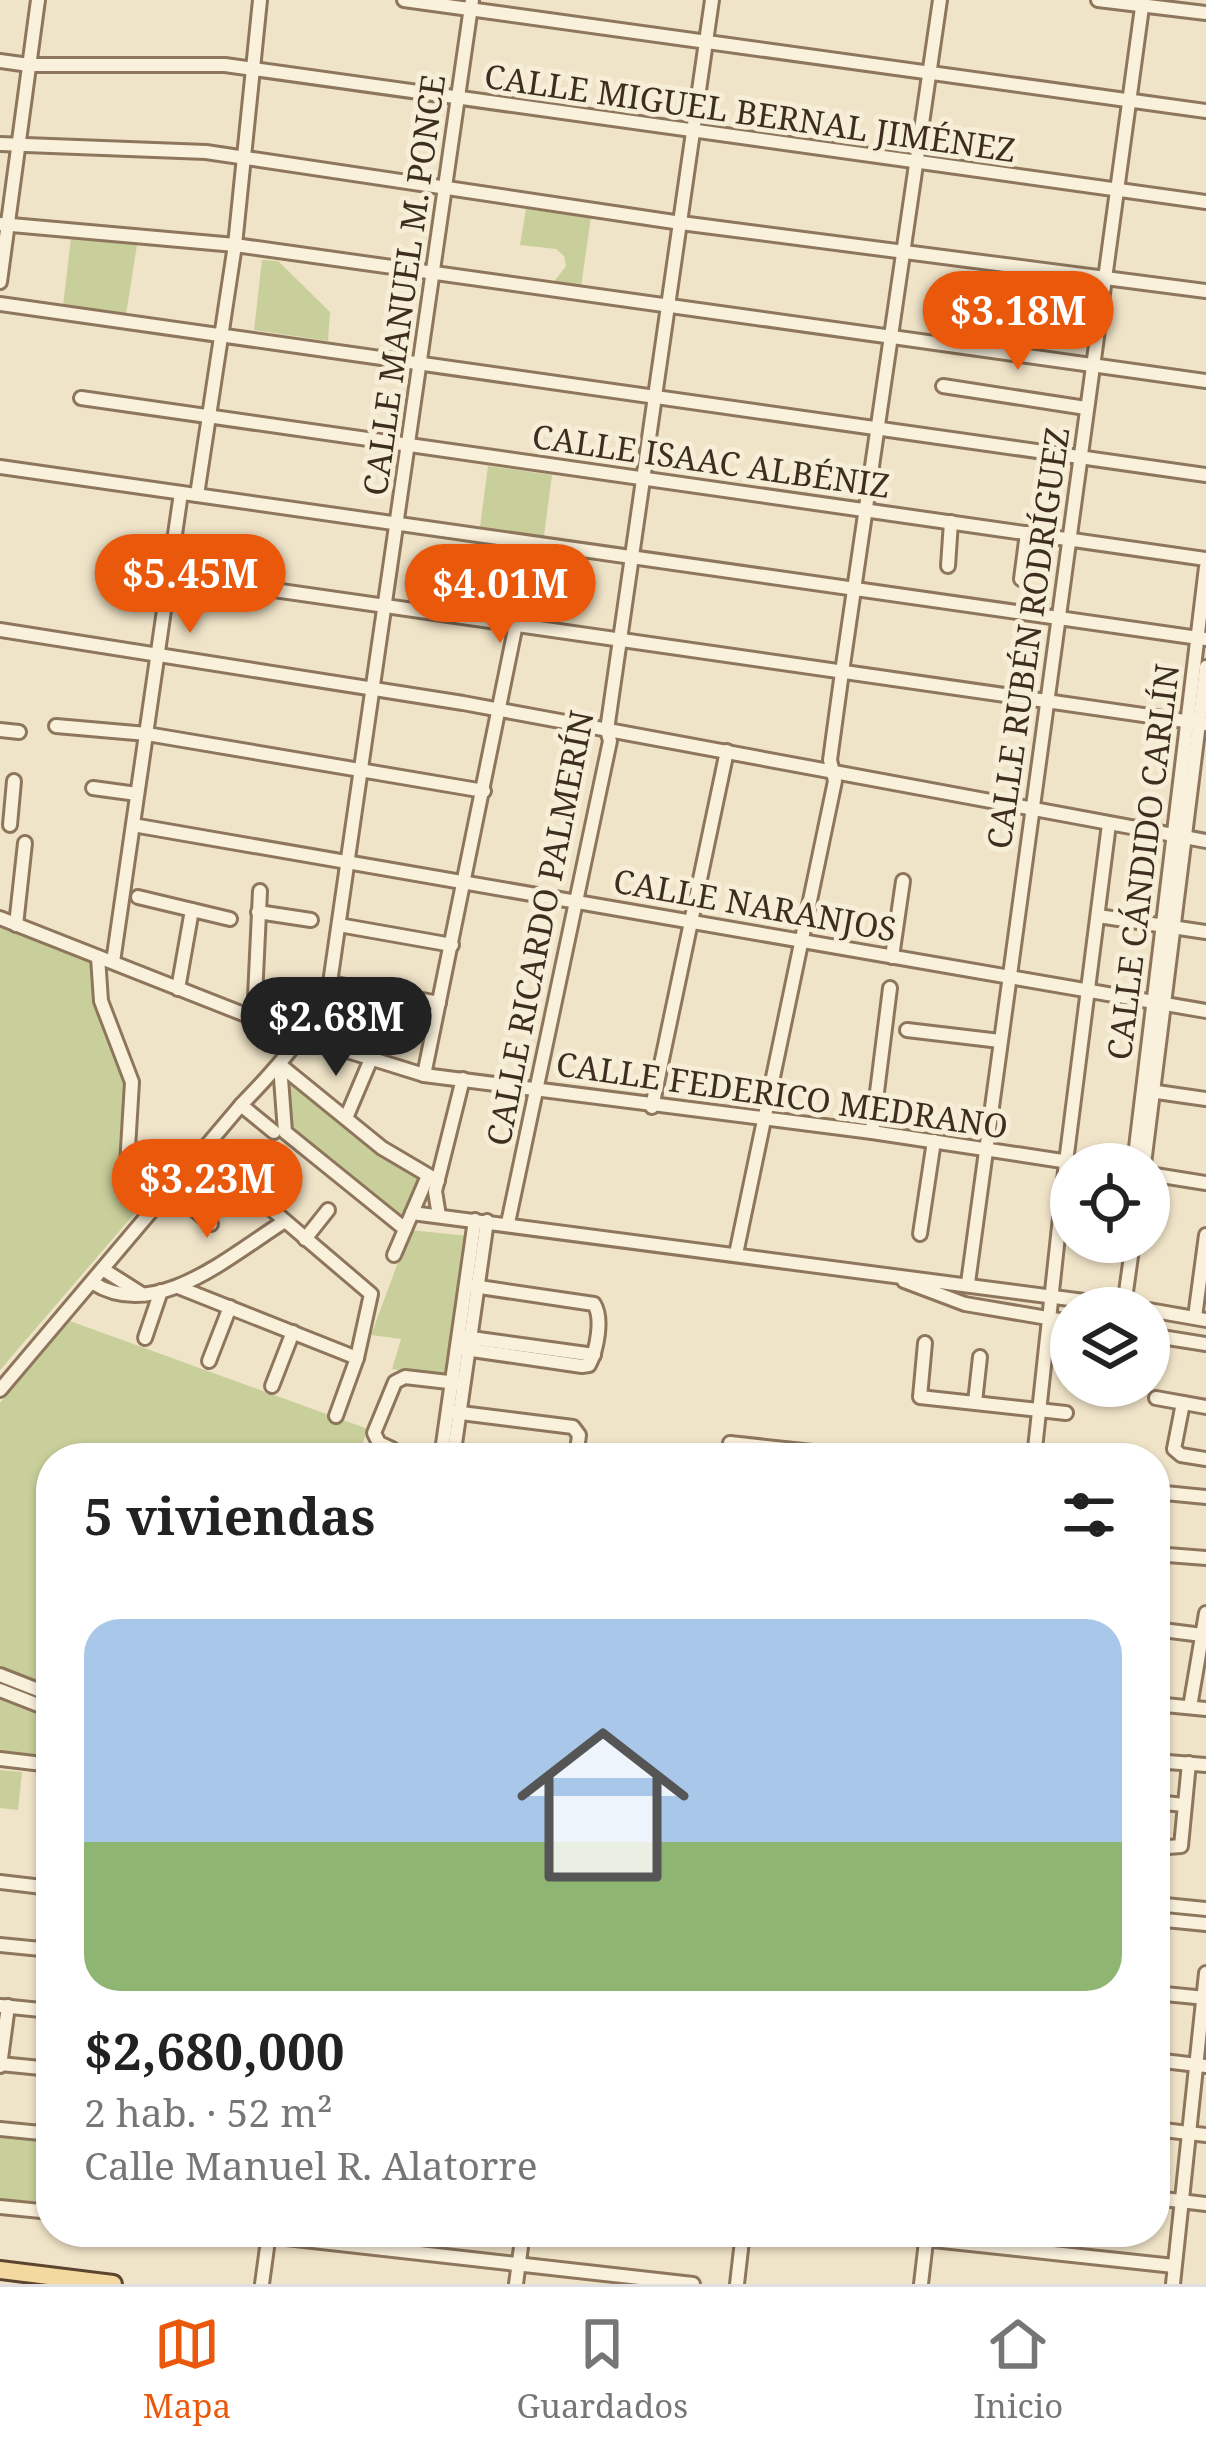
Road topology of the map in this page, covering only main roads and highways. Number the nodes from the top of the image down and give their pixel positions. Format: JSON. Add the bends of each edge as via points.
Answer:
{"nodes":[{"id":1,"x":0,"y":2270,"type":"edge"},
{"id":2,"x":113,"y":2284,"type":"edge"}],
"edges":[{"from":1,"to":2,"type":"main road"}]}
